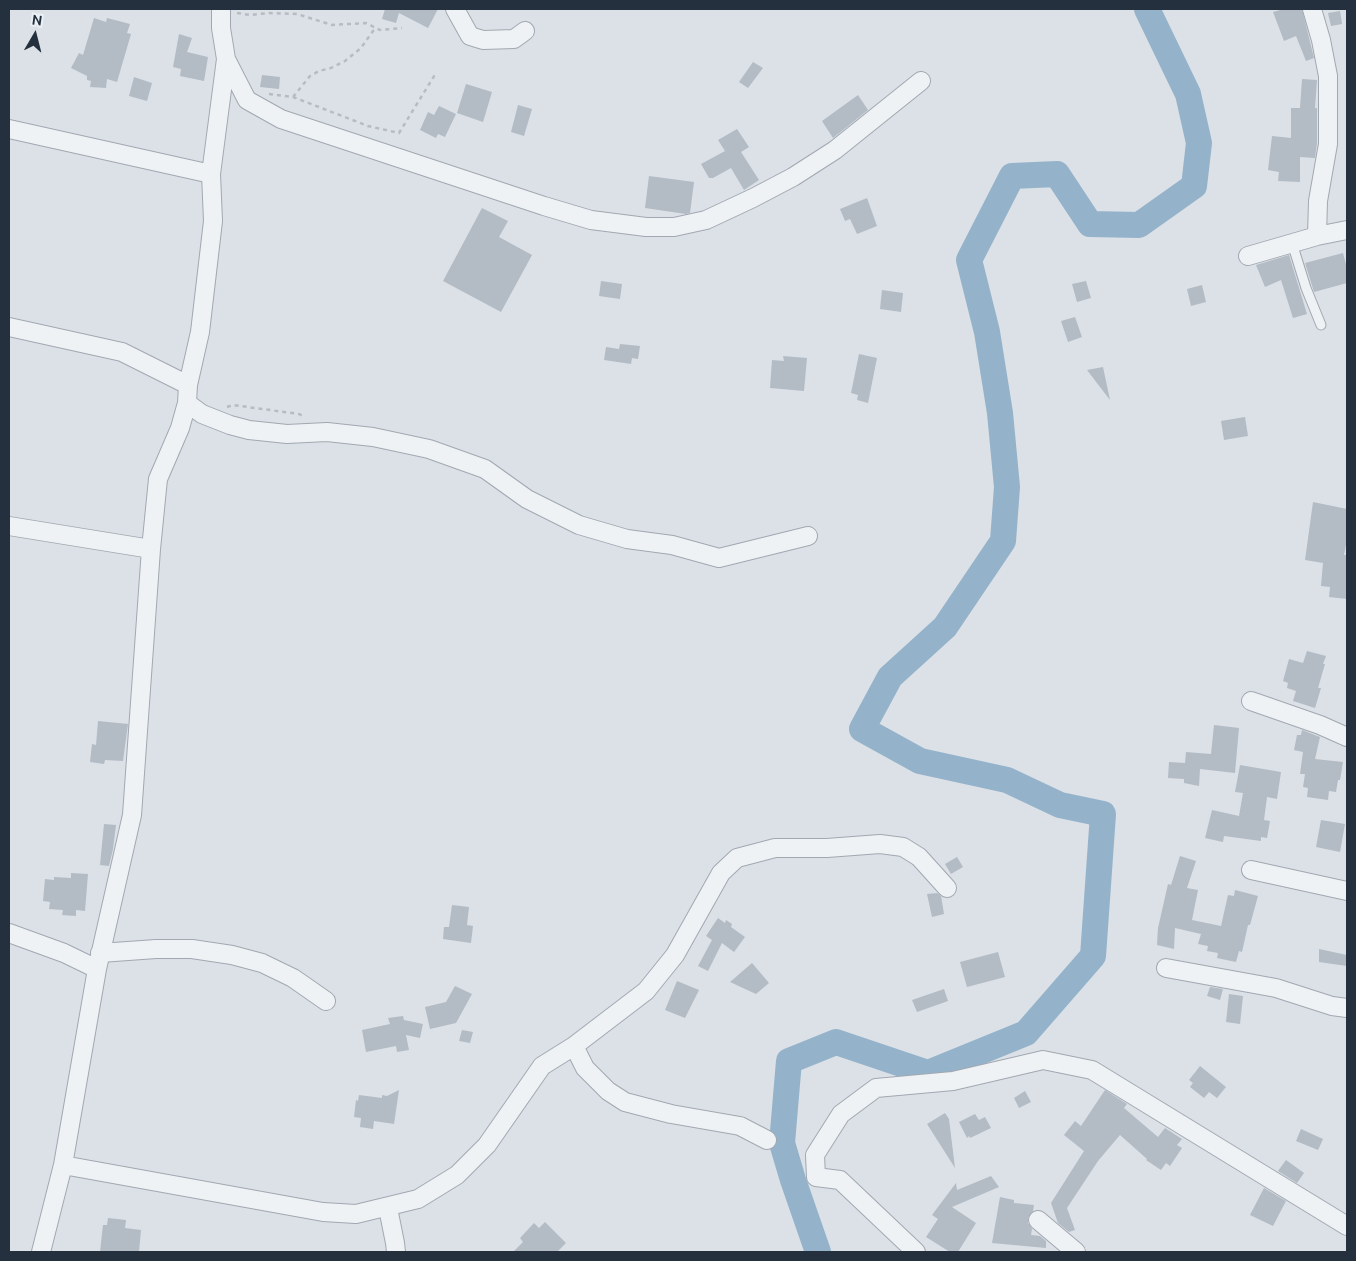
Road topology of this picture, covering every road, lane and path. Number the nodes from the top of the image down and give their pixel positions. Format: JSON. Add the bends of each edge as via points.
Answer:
{"nodes":[{"id":1,"x":455,"y":9,"type":"edge"},
{"id":2,"x":1312,"y":9,"type":"edge"},
{"id":3,"x":221,"y":10,"type":"edge"},
{"id":4,"x":402,"y":28,"type":"dead end"},
{"id":5,"x":380,"y":30,"type":"junction"},
{"id":6,"x":525,"y":31,"type":"dead end"},
{"id":7,"x":226,"y":59,"type":"junction"},
{"id":8,"x":436,"y":73,"type":"dead end"},
{"id":9,"x":921,"y":81,"type":"dead end"},
{"id":10,"x":293,"y":97,"type":"junction"},
{"id":11,"x":247,"y":100,"type":"junction"},
{"id":12,"x":9,"y":129,"type":"edge"},
{"id":13,"x":211,"y":174,"type":"junction"},
{"id":14,"x":1347,"y":230,"type":"edge"},
{"id":15,"x":1317,"y":236,"type":"junction"},
{"id":16,"x":1292,"y":243,"type":"junction"},
{"id":17,"x":1248,"y":256,"type":"dead end"},
{"id":18,"x":1321,"y":325,"type":"dead end"},
{"id":19,"x":9,"y":326,"type":"edge"},
{"id":20,"x":188,"y":394,"type":"junction"},
{"id":21,"x":225,"y":407,"type":"dead end"},
{"id":22,"x":306,"y":418,"type":"dead end"},
{"id":23,"x":9,"y":526,"type":"edge"},
{"id":24,"x":808,"y":536,"type":"dead end"},
{"id":25,"x":150,"y":550,"type":"junction"},
{"id":26,"x":1251,"y":701,"type":"dead end"},
{"id":27,"x":1347,"y":737,"type":"edge"},
{"id":28,"x":1251,"y":870,"type":"dead end"},
{"id":29,"x":947,"y":888,"type":"dead end"},
{"id":30,"x":1347,"y":890,"type":"edge"},
{"id":31,"x":9,"y":933,"type":"edge"},
{"id":32,"x":99,"y":961,"type":"junction"},
{"id":33,"x":1166,"y":968,"type":"dead end"},
{"id":34,"x":326,"y":1001,"type":"dead end"},
{"id":35,"x":1347,"y":1008,"type":"edge"},
{"id":36,"x":574,"y":1046,"type":"junction"},
{"id":37,"x":767,"y":1140,"type":"dead end"},
{"id":38,"x":63,"y":1165,"type":"junction"},
{"id":39,"x":388,"y":1208,"type":"junction"},
{"id":40,"x":1038,"y":1220,"type":"dead end"},
{"id":41,"x":1347,"y":1226,"type":"edge"},
{"id":42,"x":41,"y":1252,"type":"edge"},
{"id":43,"x":396,"y":1252,"type":"edge"},
{"id":44,"x":916,"y":1252,"type":"edge"},
{"id":45,"x":1076,"y":1252,"type":"edge"}],
"edges":[{"from":1,"to":6,"type":"street","via":[[470,36],[476,38],[514,39]]},
{"from":2,"to":15,"type":"street","via":[[1328,76],[1328,144],[1318,201]]},
{"from":3,"to":5,"type":"path","via":[[250,15],[297,14],[332,25],[366,23]]},
{"from":3,"to":7,"type":"street","via":[[220,28]]},
{"from":4,"to":5,"type":"path"},
{"from":5,"to":10,"type":"path","via":[[373,31],[361,48],[344,61],[310,76]]},
{"from":7,"to":11,"type":"street"},
{"from":7,"to":13,"type":"street"},
{"from":8,"to":10,"type":"path","via":[[399,133],[368,126]]},
{"from":9,"to":11,"type":"street","via":[[835,150],[793,177],[706,220],[674,227],[591,220],[553,209],[281,119]]},
{"from":10,"to":11,"type":"path","via":[[258,93]]},
{"from":12,"to":13,"type":"street"},
{"from":13,"to":20,"type":"street","via":[[213,221],[200,332]]},
{"from":14,"to":15,"type":"street"},
{"from":15,"to":16,"type":"street"},
{"from":16,"to":17,"type":"street"},
{"from":16,"to":18,"type":"lane"},
{"from":19,"to":20,"type":"street","via":[[122,352]]},
{"from":20,"to":24,"type":"street","via":[[202,414],[249,430],[287,434],[328,432],[429,449],[485,469],[528,499],[579,525],[627,539],[672,545],[719,558]]},
{"from":20,"to":25,"type":"street","via":[[180,428],[158,479]]},
{"from":21,"to":22,"type":"path","via":[[233,405],[299,414]]},
{"from":23,"to":25,"type":"street"},
{"from":25,"to":32,"type":"street","via":[[132,814]]},
{"from":26,"to":27,"type":"street"},
{"from":28,"to":30,"type":"street"},
{"from":29,"to":36,"type":"street","via":[[919,857],[903,847],[880,844],[775,848],[737,858],[721,873],[675,955],[646,991]]},
{"from":31,"to":32,"type":"street","via":[[64,954]]},
{"from":32,"to":34,"type":"street","via":[[156,949],[192,949],[232,955],[262,963],[285,974]]},
{"from":32,"to":38,"type":"street"},
{"from":33,"to":35,"type":"street","via":[[1276,988]]},
{"from":36,"to":37,"type":"street","via":[[585,1068],[608,1091],[625,1102],[740,1126]]},
{"from":36,"to":39,"type":"street","via":[[542,1066],[487,1145],[457,1175],[418,1199]]},
{"from":38,"to":39,"type":"street","via":[[323,1212],[356,1214]]},
{"from":38,"to":42,"type":"street"},
{"from":39,"to":43,"type":"street"},
{"from":40,"to":45,"type":"street"},
{"from":41,"to":44,"type":"street","via":[[1092,1070],[1042,1060],[953,1080],[876,1088],[841,1114],[815,1155],[816,1177],[840,1180]]}]}
